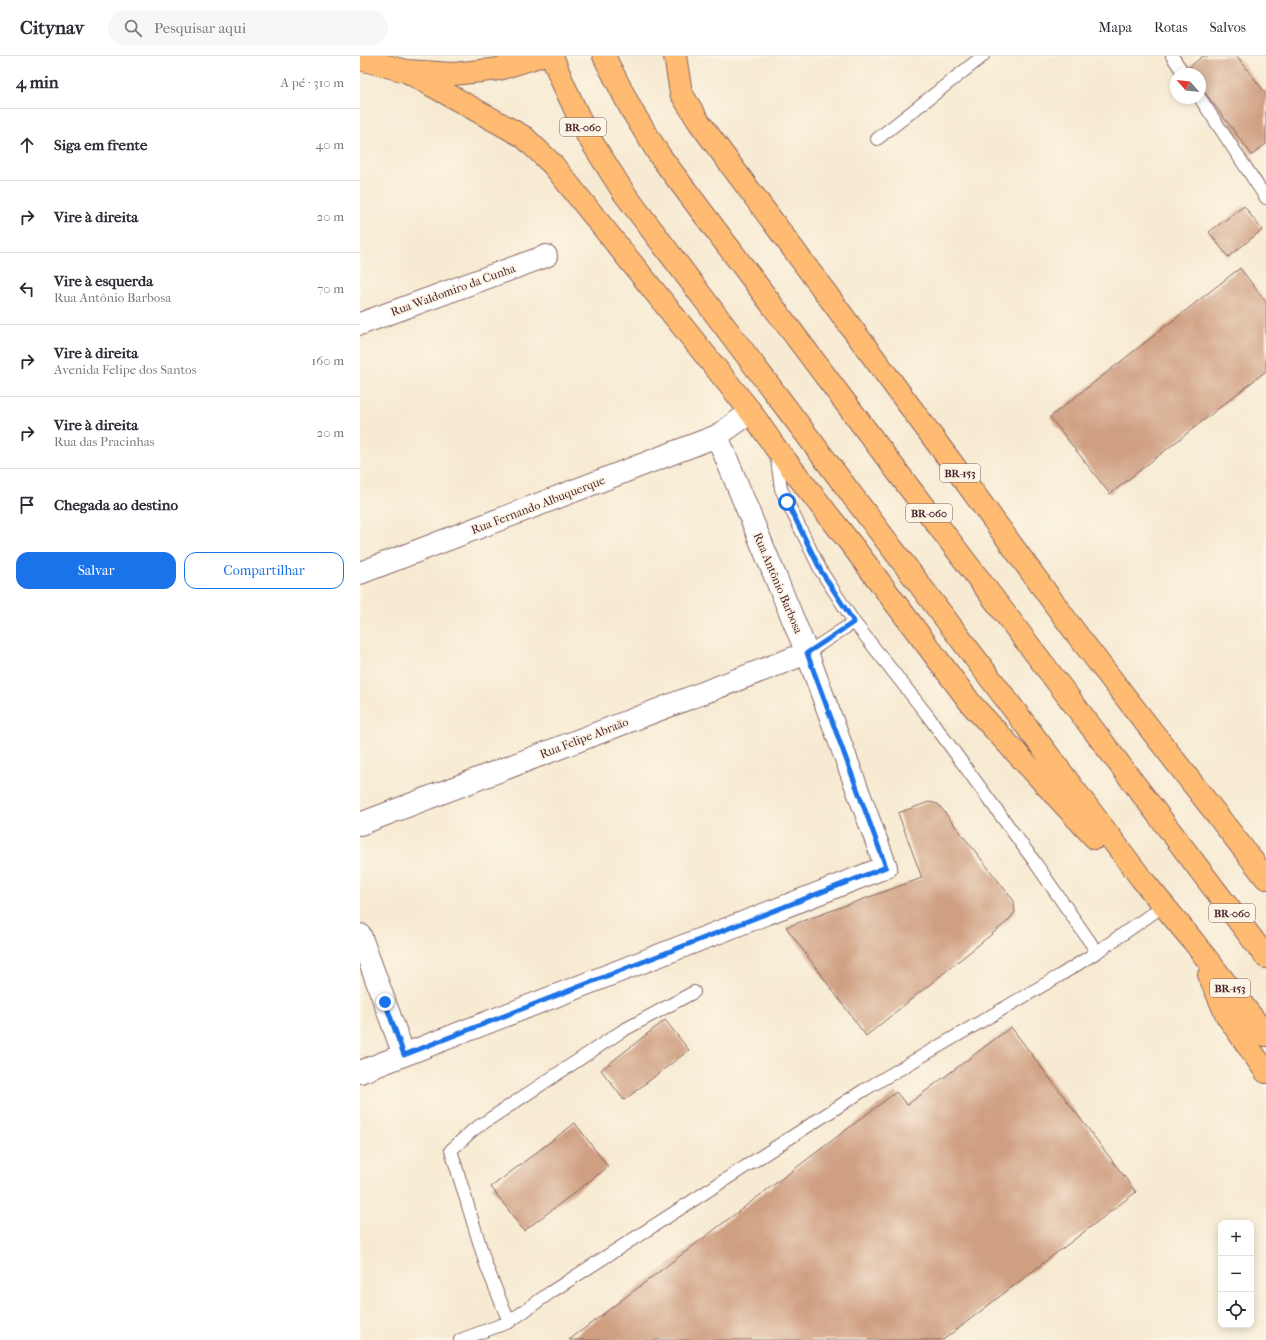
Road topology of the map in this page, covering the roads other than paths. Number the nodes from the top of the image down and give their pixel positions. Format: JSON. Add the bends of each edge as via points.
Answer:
{"nodes":[{"id":1,"x":539,"y":56,"type":"edge"},
{"id":2,"x":552,"y":56,"type":"edge"},
{"id":3,"x":604,"y":56,"type":"edge"},
{"id":4,"x":675,"y":56,"type":"edge"},
{"id":5,"x":982,"y":56,"type":"edge"},
{"id":6,"x":1172,"y":56,"type":"edge"},
{"id":7,"x":360,"y":59,"type":"edge"},
{"id":8,"x":1180,"y":68,"type":"edge"},
{"id":9,"x":406,"y":71,"type":"junction"},
{"id":10,"x":1204,"y":104,"type":"edge"},
{"id":11,"x":877,"y":139,"type":"dead end"},
{"id":12,"x":1266,"y":198,"type":"edge"},
{"id":13,"x":546,"y":256,"type":"dead end"},
{"id":14,"x":360,"y":324,"type":"edge"},
{"id":15,"x":751,"y":412,"type":"junction"},
{"id":16,"x":717,"y":436,"type":"junction"},
{"id":17,"x":775,"y":447,"type":"junction"},
{"id":18,"x":360,"y":573,"type":"edge"},
{"id":19,"x":854,"y":622,"type":"junction"},
{"id":20,"x":807,"y":653,"type":"junction"},
{"id":21,"x":360,"y":824,"type":"edge"},
{"id":22,"x":1141,"y":878,"type":"junction"},
{"id":23,"x":1266,"y":878,"type":"edge"},
{"id":24,"x":1163,"y":906,"type":"junction"},
{"id":25,"x":360,"y":935,"type":"edge"},
{"id":26,"x":1193,"y":941,"type":"junction"},
{"id":27,"x":1097,"y":952,"type":"junction"},
{"id":28,"x":1266,"y":957,"type":"edge"},
{"id":29,"x":694,"y":992,"type":"dead end"},
{"id":30,"x":1266,"y":1035,"type":"edge"},
{"id":31,"x":404,"y":1055,"type":"junction"},
{"id":32,"x":360,"y":1072,"type":"edge"},
{"id":33,"x":1266,"y":1072,"type":"edge"},
{"id":34,"x":509,"y":1322,"type":"junction"},
{"id":35,"x":460,"y":1340,"type":"edge"}],
"edges":[{"from":1,"to":9,"type":"highway","via":[[499,69],[453,74]]},
{"from":2,"to":22,"type":"highway","number":"BR-060","via":[[586,133],[624,193]]},
{"from":3,"to":28,"type":"highway","number":"BR-060","via":[[632,112],[660,156]]},
{"from":4,"to":23,"type":"highway","number":"BR-153","via":[[681,93],[699,122],[1078,636]]},
{"from":5,"to":11,"type":"lane"},
{"from":6,"to":8,"type":"lane"},
{"from":7,"to":9,"type":"highway"},
{"from":9,"to":15,"type":"highway","via":[[524,137],[553,165]]},
{"from":10,"to":12,"type":"lane"},
{"from":13,"to":14,"type":"street","name":"Rua Waldomiro da Cunha"},
{"from":15,"to":16,"type":"street","name":"Rua Fernando Albuquerque"},
{"from":15,"to":17,"type":"highway"},
{"from":16,"to":18,"type":"street","name":"Rua Fernando Albuquerque"},
{"from":16,"to":20,"type":"street","name":"Rua Antônio Barbosa"},
{"from":17,"to":19,"type":"lane","via":[[780,489],[821,571]]},
{"from":17,"to":22,"type":"highway","via":[[972,705],[1093,836]]},
{"from":19,"to":20,"type":"lane"},
{"from":19,"to":27,"type":"lane","via":[[932,721]]},
{"from":20,"to":21,"type":"street","name":"Rua Felipe Abraão"},
{"from":20,"to":31,"type":"street","name":"Rua Antônio Barbosa","via":[[886,867]]},
{"from":22,"to":24,"type":"highway","number":"BR-153"},
{"from":24,"to":26,"type":"highway","number":"BR-153"},
{"from":24,"to":27,"type":"lane"},
{"from":25,"to":31,"type":"street"},
{"from":26,"to":30,"type":"highway","number":"BR-153"},
{"from":26,"to":33,"type":"highway","via":[[1227,1016]]},
{"from":27,"to":34,"type":"lane","via":[[864,1090],[551,1292]]},
{"from":29,"to":34,"type":"lane","via":[[622,1031],[473,1130],[451,1150],[486,1265]]},
{"from":31,"to":32,"type":"street"},
{"from":34,"to":35,"type":"lane"}]}
